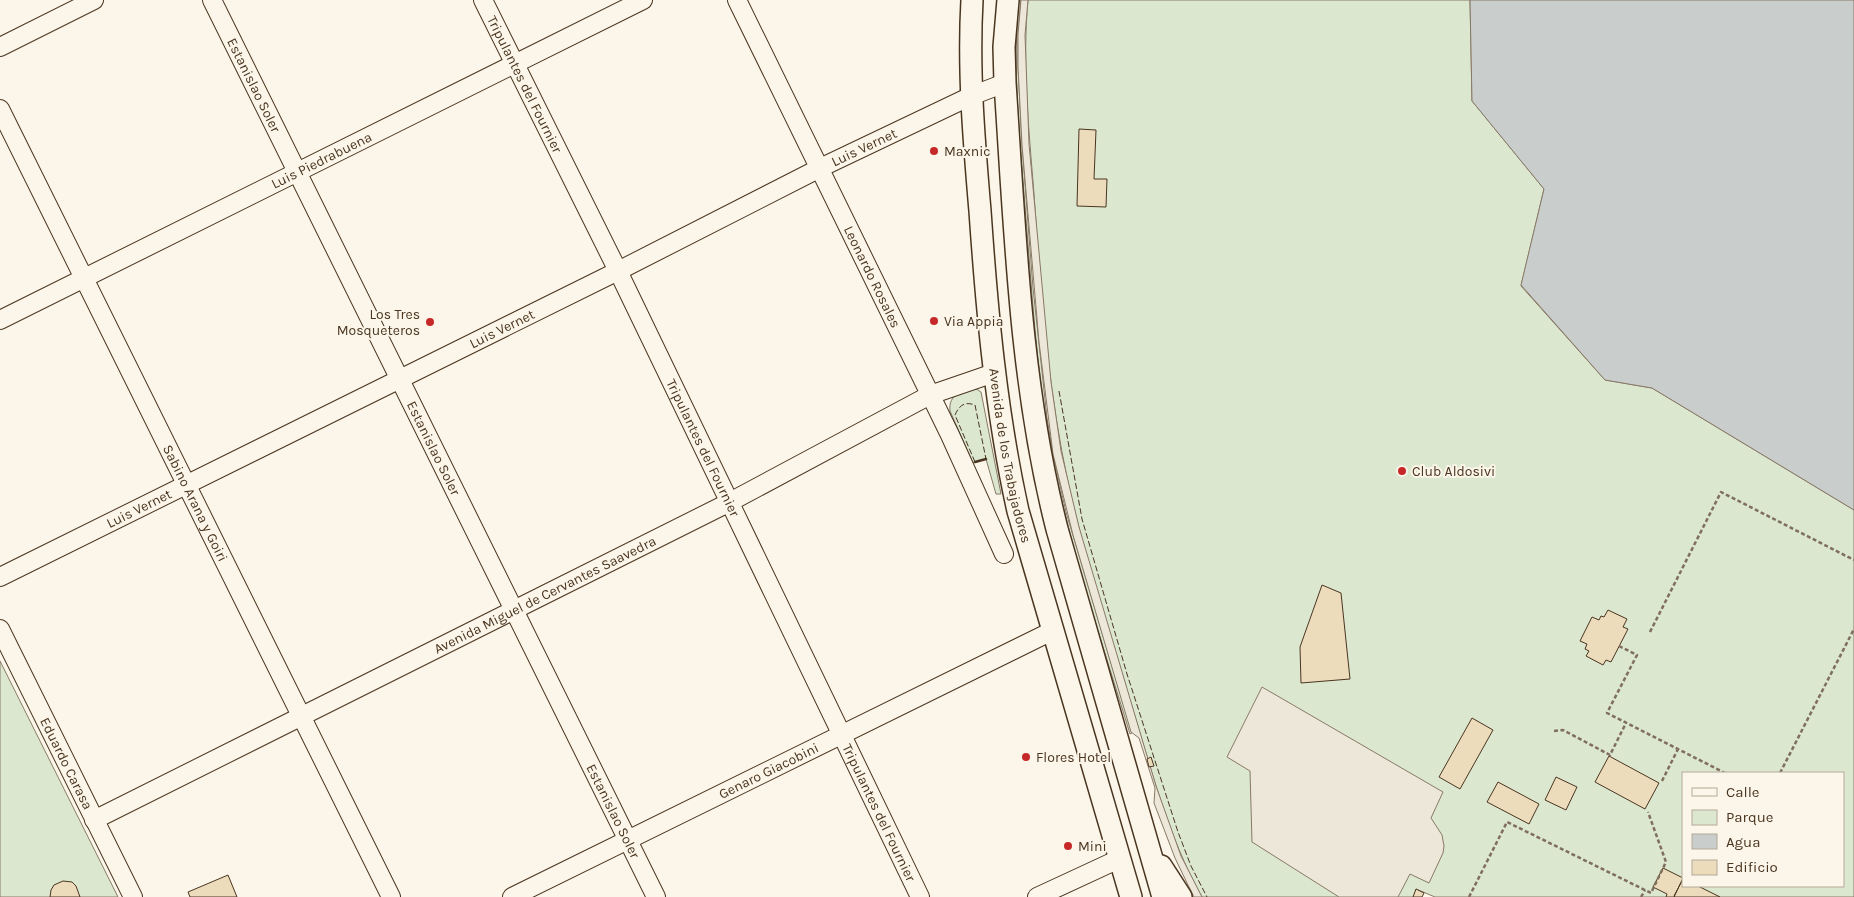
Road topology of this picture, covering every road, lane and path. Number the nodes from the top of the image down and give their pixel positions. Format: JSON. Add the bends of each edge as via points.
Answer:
{"nodes":[{"id":1,"x":94,"y":0,"type":"edge"},
{"id":2,"x":212,"y":0,"type":"edge"},
{"id":3,"x":483,"y":0,"type":"edge"},
{"id":4,"x":643,"y":0,"type":"edge"},
{"id":5,"x":737,"y":0,"type":"edge"},
{"id":6,"x":972,"y":0,"type":"edge"},
{"id":7,"x":1008,"y":0,"type":"edge"},
{"id":8,"x":0,"y":47,"type":"edge"},
{"id":9,"x":515,"y":64,"type":"junction"},
{"id":10,"x":1005,"y":83,"type":"junction"},
{"id":11,"x":971,"y":96,"type":"junction"},
{"id":12,"x":0,"y":109,"type":"edge"},
{"id":13,"x":820,"y":168,"type":"junction"},
{"id":14,"x":297,"y":172,"type":"junction"},
{"id":15,"x":618,"y":271,"type":"junction"},
{"id":16,"x":84,"y":278,"type":"junction"},
{"id":17,"x":0,"y":320,"type":"edge"},
{"id":18,"x":994,"y":373,"type":"junction"},
{"id":19,"x":400,"y":379,"type":"junction"},
{"id":20,"x":930,"y":395,"type":"junction"},
{"id":21,"x":186,"y":485,"type":"junction"},
{"id":22,"x":728,"y":503,"type":"junction"},
{"id":23,"x":1004,"y":554,"type":"dead end"},
{"id":24,"x":1854,"y":560,"type":"edge"},
{"id":25,"x":0,"y":577,"type":"edge"},
{"id":26,"x":514,"y":610,"type":"junction"},
{"id":27,"x":0,"y":629,"type":"edge"},
{"id":28,"x":1854,"y":629,"type":"edge"},
{"id":29,"x":1052,"y":630,"type":"junction"},
{"id":30,"x":1650,"y":632,"type":"dead end"},
{"id":31,"x":1620,"y":646,"type":"dead end"},
{"id":32,"x":302,"y":717,"type":"junction"},
{"id":33,"x":1626,"y":722,"type":"junction"},
{"id":34,"x":1554,"y":731,"type":"dead end"},
{"id":35,"x":842,"y":734,"type":"junction"},
{"id":36,"x":1678,"y":749,"type":"junction"},
{"id":37,"x":1723,"y":772,"type":"edge"},
{"id":38,"x":1781,"y":772,"type":"edge"},
{"id":39,"x":1662,"y":781,"type":"dead end"},
{"id":40,"x":1648,"y":812,"type":"dead end"},
{"id":41,"x":94,"y":820,"type":"junction"},
{"id":42,"x":628,"y":840,"type":"junction"},
{"id":43,"x":1149,"y":846,"type":"junction"},
{"id":44,"x":1119,"y":859,"type":"junction"},
{"id":45,"x":1645,"y":890,"type":"junction"},
{"id":46,"x":132,"y":897,"type":"edge"},
{"id":47,"x":391,"y":897,"type":"edge"},
{"id":48,"x":512,"y":897,"type":"edge"},
{"id":49,"x":656,"y":897,"type":"edge"},
{"id":50,"x":920,"y":897,"type":"edge"},
{"id":51,"x":1038,"y":897,"type":"edge"},
{"id":52,"x":1131,"y":897,"type":"edge"},
{"id":53,"x":1163,"y":897,"type":"edge"},
{"id":54,"x":1182,"y":897,"type":"edge"},
{"id":55,"x":1469,"y":897,"type":"edge"},
{"id":56,"x":1641,"y":897,"type":"edge"}],
"edges":[{"from":1,"to":8,"type":"street"},
{"from":2,"to":14,"type":"street","name":"Estanislao Soler"},
{"from":3,"to":9,"type":"street","name":"Tripulantes del Fournier"},
{"from":4,"to":9,"type":"street","name":"Luis Piedrabuena"},
{"from":5,"to":13,"type":"street","name":"Leonardo Rosales"},
{"from":6,"to":11,"type":"main road","name":"Avenida de los Trabajadores"},
{"from":7,"to":10,"type":"main road","name":"Avenida de los Trabajadores"},
{"from":9,"to":14,"type":"street","name":"Luis Piedrabuena"},
{"from":9,"to":15,"type":"street","name":"Tripulantes del Fournier"},
{"from":10,"to":11,"type":"street","name":"Luis Vernet"},
{"from":10,"to":43,"type":"main road","name":"Avenida de los Trabajadores","via":[[1032,406],[1047,488]]},
{"from":11,"to":13,"type":"street","name":"Luis Vernet"},
{"from":11,"to":18,"type":"main road","name":"Avenida de los Trabajadores"},
{"from":12,"to":16,"type":"street","name":"Sabino Arana y Goiri"},
{"from":13,"to":15,"type":"street","name":"Luis Vernet"},
{"from":13,"to":20,"type":"street","name":"Leonardo Rosales"},
{"from":14,"to":16,"type":"street","name":"Luis Piedrabuena"},
{"from":14,"to":19,"type":"street","name":"Estanislao Soler"},
{"from":15,"to":19,"type":"street","name":"Luis Vernet"},
{"from":15,"to":22,"type":"street","name":"Tripulantes del Fournier"},
{"from":16,"to":17,"type":"street","name":"Luis Piedrabuena"},
{"from":16,"to":21,"type":"street","name":"Sabino Arana y Goiri"},
{"from":18,"to":20,"type":"street","name":"Avenida Miguel de Cervantes Saavedra"},
{"from":18,"to":29,"type":"main road","name":"Avenida de los Trabajadores","via":[[1006,459]]},
{"from":19,"to":21,"type":"street","name":"Luis Vernet"},
{"from":19,"to":26,"type":"street","name":"Estanislao Soler"},
{"from":20,"to":22,"type":"street","name":"Avenida Miguel de Cervantes Saavedra"},
{"from":20,"to":23,"type":"street","name":"Leonardo Rosales"},
{"from":21,"to":25,"type":"street","name":"Luis Vernet"},
{"from":21,"to":32,"type":"street","name":"Sabino Arana y Goiri"},
{"from":22,"to":26,"type":"street","name":"Avenida Miguel de Cervantes Saavedra"},
{"from":22,"to":35,"type":"street","name":"Tripulantes del Fournier"},
{"from":24,"to":30,"type":"path","via":[[1722,492]]},
{"from":26,"to":32,"type":"street","name":"Avenida Miguel de Cervantes Saavedra"},
{"from":26,"to":42,"type":"street","name":"Estanislao Soler"},
{"from":27,"to":41,"type":"street","name":"Eduardo Carasa"},
{"from":28,"to":38,"type":"path"},
{"from":29,"to":35,"type":"street","name":"Genaro Giacobini"},
{"from":29,"to":44,"type":"main road","name":"Avenida de los Trabajadores"},
{"from":31,"to":33,"type":"path","via":[[1637,655],[1607,713]]},
{"from":32,"to":41,"type":"street","name":"Avenida Miguel de Cervantes Saavedra"},
{"from":32,"to":47,"type":"street","name":"Sabino Arana y Goiri"},
{"from":33,"to":34,"type":"path","via":[[1610,755],[1563,730]]},
{"from":33,"to":36,"type":"path"},
{"from":35,"to":42,"type":"street","name":"Genaro Giacobini"},
{"from":35,"to":50,"type":"street","name":"Tripulantes del Fournier"},
{"from":36,"to":37,"type":"path"},
{"from":36,"to":39,"type":"path"},
{"from":40,"to":45,"type":"path","via":[[1666,862],[1651,893]]},
{"from":41,"to":46,"type":"street","name":"Eduardo Carasa"},
{"from":42,"to":48,"type":"street","name":"Genaro Giacobini"},
{"from":42,"to":49,"type":"street","name":"Estanislao Soler"},
{"from":43,"to":53,"type":"main road","name":"Avenida de los Trabajadores"},
{"from":43,"to":54,"type":"main road"},
{"from":44,"to":51,"type":"street"},
{"from":44,"to":52,"type":"main road","name":"Avenida de los Trabajadores"},
{"from":45,"to":55,"type":"path","via":[[1507,822]]},
{"from":45,"to":56,"type":"path"}]}
